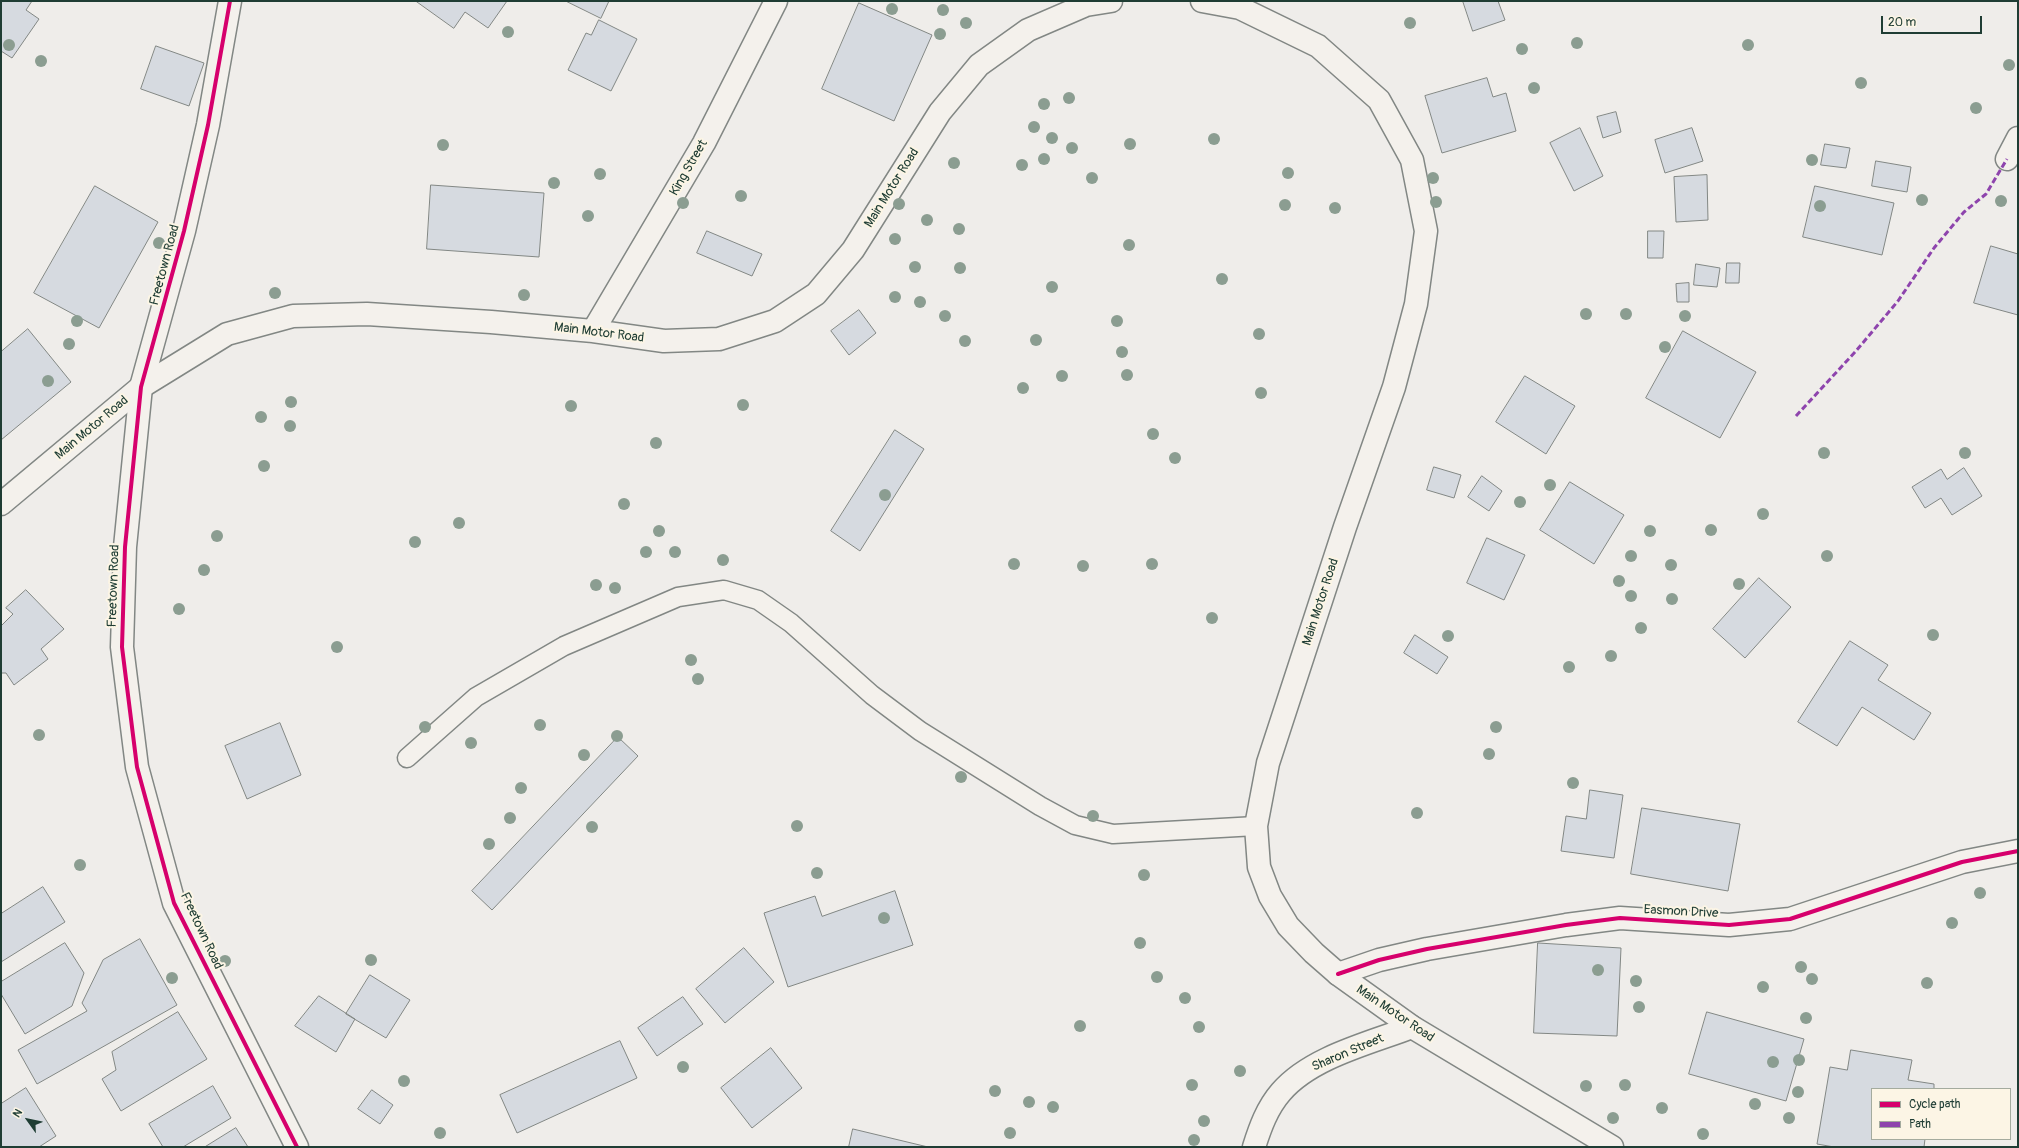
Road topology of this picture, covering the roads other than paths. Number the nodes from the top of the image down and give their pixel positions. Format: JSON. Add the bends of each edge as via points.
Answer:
{"nodes":[{"id":1,"x":230,"y":1,"type":"edge"},
{"id":2,"x":776,"y":1,"type":"edge"},
{"id":3,"x":1111,"y":1,"type":"edge"},
{"id":4,"x":1202,"y":1,"type":"edge"},
{"id":5,"x":2018,"y":138,"type":"edge"},
{"id":6,"x":2007,"y":159,"type":"dead end"},
{"id":7,"x":593,"y":331,"type":"junction"},
{"id":8,"x":141,"y":387,"type":"junction"},
{"id":9,"x":1,"y":504,"type":"edge"},
{"id":10,"x":407,"y":758,"type":"dead end"},
{"id":11,"x":1256,"y":826,"type":"junction"},
{"id":12,"x":2018,"y":851,"type":"edge"},
{"id":13,"x":1338,"y":974,"type":"junction"},
{"id":14,"x":1412,"y":1027,"type":"junction"},
{"id":15,"x":297,"y":1147,"type":"edge"},
{"id":16,"x":1254,"y":1147,"type":"edge"},
{"id":17,"x":1612,"y":1147,"type":"edge"}],
"edges":[{"from":1,"to":8,"type":"main road","name":"Freetown Road","via":[[208,125],[184,231]]},
{"from":2,"to":7,"type":"main road","name":"King Street","via":[[704,143]]},
{"from":3,"to":7,"type":"main road","name":"Main Motor Road","via":[[1086,5],[1028,30],[979,65],[940,112],[853,250],[816,294],[775,321],[719,339],[664,341]]},
{"from":4,"to":11,"type":"main road","name":"Main Motor Road","via":[[1240,8],[1318,46],[1379,100],[1412,160],[1426,231],[1416,304],[1394,387],[1344,526],[1268,763]]},
{"from":5,"to":6,"type":"main road"},
{"from":7,"to":8,"type":"main road","name":"Main Motor Road","via":[[367,314],[293,316],[227,334]]},
{"from":8,"to":9,"type":"main road","name":"Main Motor Road"},
{"from":8,"to":15,"type":"main road","name":"Freetown Road","via":[[125,547],[122,647],[137,767],[174,903]]},
{"from":10,"to":11,"type":"lane","via":[[476,697],[564,646],[678,596],[724,590],[758,600],[791,623],[872,695],[920,732],[1074,825],[1113,834]]},
{"from":11,"to":13,"type":"main road","name":"Main Motor Road","via":[[1259,867],[1270,896],[1288,926]]},
{"from":12,"to":13,"type":"main road","name":"Easmon Drive","via":[[1962,862],[1790,919],[1729,925],[1620,918],[1426,949],[1379,960]]},
{"from":13,"to":14,"type":"main road","name":"Main Motor Road"},
{"from":14,"to":16,"type":"main road","name":"Sharon Street","via":[[1325,1060],[1299,1076],[1280,1093],[1262,1122]]},
{"from":14,"to":17,"type":"main road","name":"Main Motor Road"}]}
